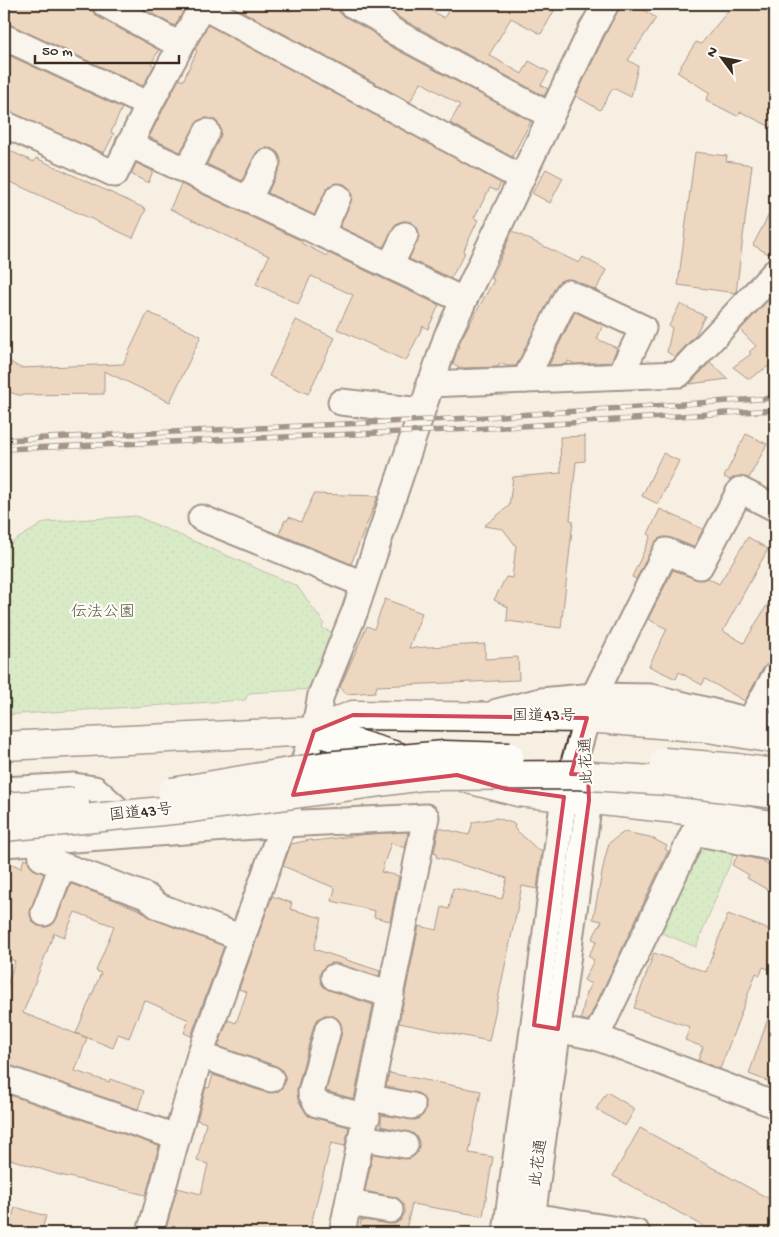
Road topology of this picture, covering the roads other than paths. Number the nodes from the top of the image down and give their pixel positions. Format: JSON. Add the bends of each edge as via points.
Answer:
{"nodes":[{"id":1,"x":105,"y":4,"type":"edge"},
{"id":2,"x":351,"y":4,"type":"edge"},
{"id":3,"x":606,"y":4,"type":"edge"},
{"id":4,"x":202,"y":5,"type":"edge"},
{"id":5,"x":4,"y":37,"type":"edge"},
{"id":6,"x":178,"y":50,"type":"junction"},
{"id":7,"x":149,"y":105,"type":"junction"},
{"id":8,"x":551,"y":116,"type":"junction"},
{"id":9,"x":4,"y":124,"type":"edge"},
{"id":10,"x":207,"y":132,"type":"dead end"},
{"id":11,"x":129,"y":144,"type":"junction"},
{"id":12,"x":267,"y":162,"type":"dead end"},
{"id":13,"x":188,"y":172,"type":"junction"},
{"id":14,"x":521,"y":178,"type":"junction"},
{"id":15,"x":338,"y":198,"type":"dead end"},
{"id":16,"x":248,"y":200,"type":"junction"},
{"id":17,"x":321,"y":234,"type":"junction"},
{"id":18,"x":405,"y":235,"type":"dead end"},
{"id":19,"x":390,"y":266,"type":"junction"},
{"id":20,"x":775,"y":272,"type":"edge"},
{"id":21,"x":463,"y":300,"type":"junction"},
{"id":22,"x":620,"y":376,"type":"junction"},
{"id":23,"x":525,"y":380,"type":"junction"},
{"id":24,"x":429,"y":384,"type":"junction"},
{"id":25,"x":341,"y":402,"type":"dead end"},
{"id":26,"x":421,"y":411,"type":"junction"},
{"id":27,"x":775,"y":508,"type":"edge"},
{"id":28,"x":201,"y":518,"type":"dead end"},
{"id":29,"x":363,"y":584,"type":"junction"},
{"id":30,"x":775,"y":676,"type":"edge"},
{"id":31,"x":590,"y":707,"type":"junction"},
{"id":32,"x":750,"y":721,"type":"junction"},
{"id":33,"x":775,"y":727,"type":"edge"},
{"id":34,"x":314,"y":730,"type":"junction"},
{"id":35,"x":775,"y":739,"type":"edge"},
{"id":36,"x":4,"y":746,"type":"edge"},
{"id":37,"x":775,"y":774,"type":"edge"},
{"id":38,"x":4,"y":790,"type":"edge"},
{"id":39,"x":775,"y":794,"type":"edge"},
{"id":40,"x":577,"y":798,"type":"junction"},
{"id":41,"x":4,"y":807,"type":"edge"},
{"id":42,"x":283,"y":824,"type":"junction"},
{"id":43,"x":775,"y":826,"type":"edge"},
{"id":44,"x":143,"y":833,"type":"junction"},
{"id":45,"x":22,"y":841,"type":"edge"},
{"id":46,"x":775,"y":848,"type":"edge"},
{"id":47,"x":4,"y":856,"type":"edge"},
{"id":48,"x":62,"y":866,"type":"junction"},
{"id":49,"x":44,"y":913,"type":"dead end"},
{"id":50,"x":242,"y":938,"type":"junction"},
{"id":51,"x":334,"y":977,"type":"dead end"},
{"id":52,"x":391,"y":995,"type":"junction"},
{"id":53,"x":534,"y":1025,"type":"junction"},
{"id":54,"x":558,"y":1029,"type":"junction"},
{"id":55,"x":328,"y":1030,"type":"dead end"},
{"id":56,"x":596,"y":1037,"type":"junction"},
{"id":57,"x":200,"y":1055,"type":"junction"},
{"id":58,"x":4,"y":1078,"type":"edge"},
{"id":59,"x":271,"y":1079,"type":"dead end"},
{"id":60,"x":775,"y":1105,"type":"edge"},
{"id":61,"x":412,"y":1106,"type":"dead end"},
{"id":62,"x":367,"y":1118,"type":"junction"},
{"id":63,"x":176,"y":1137,"type":"junction"},
{"id":64,"x":405,"y":1145,"type":"dead end"},
{"id":65,"x":349,"y":1203,"type":"junction"},
{"id":66,"x":390,"y":1210,"type":"dead end"},
{"id":67,"x":531,"y":1225,"type":"edge"},
{"id":68,"x":150,"y":1233,"type":"edge"},
{"id":69,"x":342,"y":1233,"type":"edge"},
{"id":70,"x":506,"y":1233,"type":"edge"},
{"id":71,"x":637,"y":1233,"type":"edge"}],
"edges":[{"from":1,"to":6,"type":"street","via":[[172,41]]},
{"from":2,"to":8,"type":"street","via":[[381,20],[390,30]]},
{"from":3,"to":8,"type":"street"},
{"from":4,"to":6,"type":"street"},
{"from":4,"to":14,"type":"street"},
{"from":5,"to":7,"type":"street"},
{"from":6,"to":7,"type":"street"},
{"from":7,"to":11,"type":"street"},
{"from":8,"to":14,"type":"street"},
{"from":9,"to":11,"type":"street","via":[[115,174]]},
{"from":10,"to":13,"type":"street"},
{"from":11,"to":13,"type":"street"},
{"from":12,"to":16,"type":"street"},
{"from":13,"to":16,"type":"street"},
{"from":14,"to":21,"type":"street"},
{"from":15,"to":17,"type":"street"},
{"from":16,"to":17,"type":"street"},
{"from":17,"to":19,"type":"street"},
{"from":18,"to":19,"type":"street"},
{"from":19,"to":21,"type":"street"},
{"from":20,"to":22,"type":"street","via":[[679,374]]},
{"from":21,"to":24,"type":"street"},
{"from":22,"to":23,"type":"street"},
{"from":22,"to":23,"type":"street","via":[[643,328],[568,293]]},
{"from":23,"to":24,"type":"street"},
{"from":24,"to":26,"type":"street"},
{"from":25,"to":26,"type":"street"},
{"from":26,"to":29,"type":"street"},
{"from":27,"to":31,"type":"street","name":"此花通","via":[[740,490],[700,566],[666,552]]},
{"from":28,"to":29,"type":"street"},
{"from":29,"to":34,"type":"street","via":[[321,695]]},
{"from":30,"to":32,"type":"street"},
{"from":31,"to":32,"type":"street","via":[[651,697]]},
{"from":31,"to":34,"type":"highway","name":"国道43号","via":[[480,717],[353,715]]},
{"from":31,"to":35,"type":"highway","name":"国道43号"},
{"from":31,"to":40,"type":"street","name":"此花通"},
{"from":32,"to":33,"type":"street"},
{"from":34,"to":36,"type":"highway","name":"国道43号"},
{"from":34,"to":40,"type":"highway","name":"国道43号","via":[[489,786]]},
{"from":34,"to":42,"type":"street"},
{"from":37,"to":41,"type":"highway","name":"国道43号","bridge":true,"via":[[737,768],[607,759],[444,755],[325,766],[187,790]]},
{"from":38,"to":44,"type":"street","via":[[74,786],[95,789]]},
{"from":39,"to":45,"type":"highway","name":"国道43号","bridge":true,"via":[[668,780],[575,774],[424,776],[192,808]]},
{"from":40,"to":43,"type":"highway","name":"国道43号","via":[[695,811]]},
{"from":40,"to":53,"type":"street","name":"此花通"},
{"from":40,"to":54,"type":"street","name":"此花通"},
{"from":42,"to":44,"type":"street"},
{"from":42,"to":50,"type":"street"},
{"from":42,"to":52,"type":"street","via":[[426,817]]},
{"from":44,"to":45,"type":"street"},
{"from":45,"to":47,"type":"street"},
{"from":45,"to":48,"type":"street","via":[[42,858]]},
{"from":46,"to":56,"type":"street","via":[[694,832]]},
{"from":48,"to":49,"type":"street"},
{"from":48,"to":50,"type":"street","via":[[146,896],[158,906]]},
{"from":50,"to":57,"type":"street"},
{"from":51,"to":52,"type":"street"},
{"from":52,"to":62,"type":"street"},
{"from":53,"to":54,"type":"street"},
{"from":53,"to":70,"type":"street","name":"此花通"},
{"from":54,"to":56,"type":"street"},
{"from":54,"to":67,"type":"street","name":"此花通"},
{"from":55,"to":62,"type":"street","via":[[311,1093],[317,1104]]},
{"from":56,"to":60,"type":"street"},
{"from":57,"to":59,"type":"street"},
{"from":57,"to":63,"type":"street"},
{"from":58,"to":63,"type":"street"},
{"from":61,"to":62,"type":"street"},
{"from":62,"to":64,"type":"street"},
{"from":62,"to":65,"type":"street"},
{"from":63,"to":68,"type":"street"},
{"from":65,"to":66,"type":"street"},
{"from":65,"to":69,"type":"street"},
{"from":67,"to":71,"type":"street"}]}
